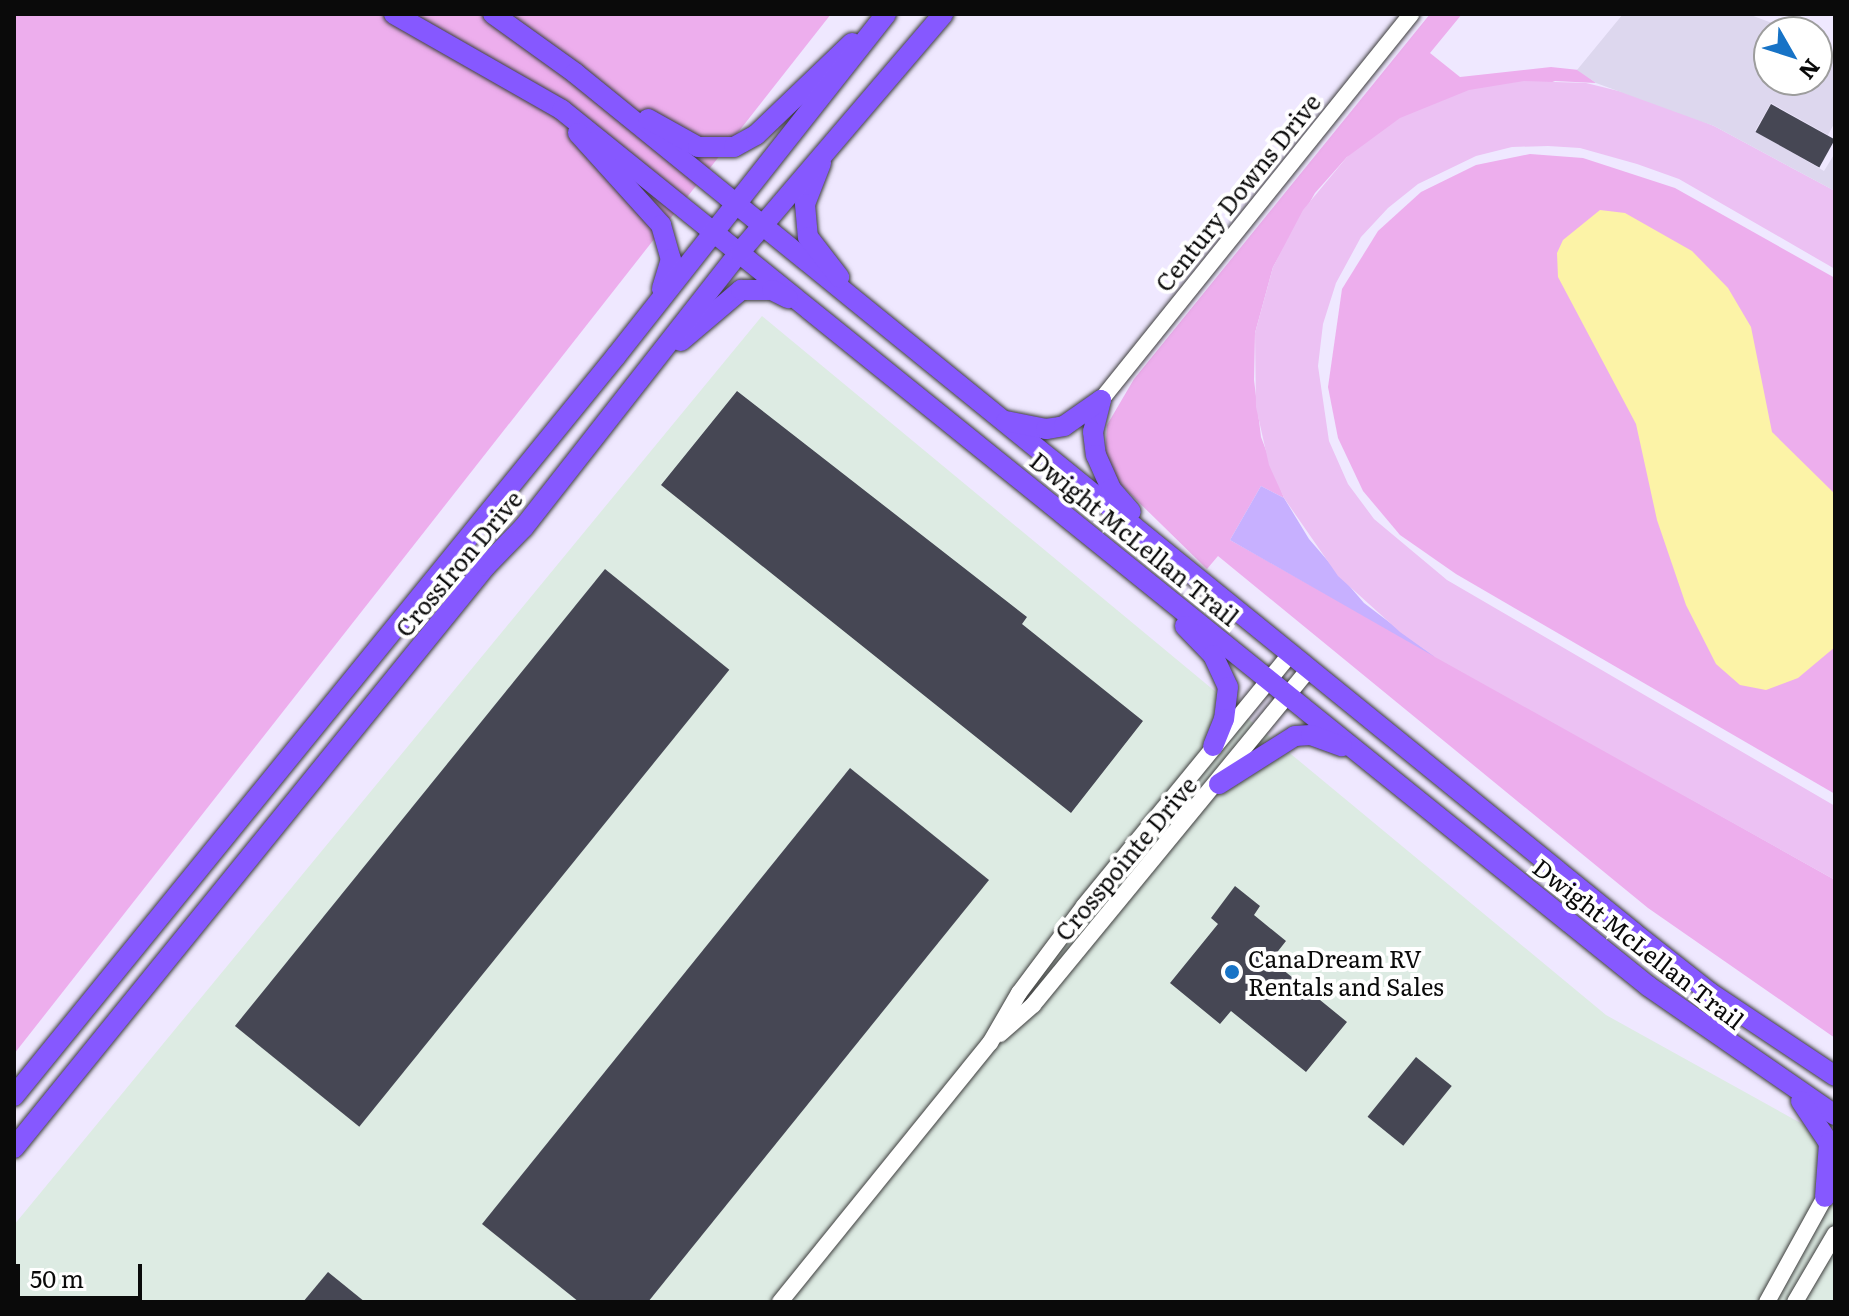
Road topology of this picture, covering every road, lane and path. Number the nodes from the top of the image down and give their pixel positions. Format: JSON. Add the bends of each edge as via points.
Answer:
{"nodes":[{"id":1,"x":394,"y":14,"type":"edge"},
{"id":2,"x":493,"y":14,"type":"edge"},
{"id":3,"x":885,"y":14,"type":"edge"},
{"id":4,"x":943,"y":14,"type":"edge"},
{"id":5,"x":1411,"y":14,"type":"edge"},
{"id":6,"x":575,"y":73,"type":"junction"},
{"id":7,"x":562,"y":110,"type":"junction"},
{"id":8,"x":826,"y":149,"type":"junction"},
{"id":9,"x":736,"y":205,"type":"junction"},
{"id":10,"x":762,"y":226,"type":"junction"},
{"id":11,"x":714,"y":231,"type":"junction"},
{"id":12,"x":740,"y":252,"type":"junction"},
{"id":13,"x":655,"y":305,"type":"junction"},
{"id":14,"x":811,"y":309,"type":"junction"},
{"id":15,"x":863,"y":309,"type":"junction"},
{"id":16,"x":660,"y":352,"type":"junction"},
{"id":17,"x":1101,"y":400,"type":"junction"},
{"id":18,"x":1001,"y":420,"type":"junction"},
{"id":19,"x":1170,"y":557,"type":"junction"},
{"id":20,"x":1153,"y":586,"type":"junction"},
{"id":21,"x":1290,"y":654,"type":"junction"},
{"id":22,"x":1309,"y":669,"type":"junction"},
{"id":23,"x":1269,"y":680,"type":"junction"},
{"id":24,"x":1288,"y":695,"type":"junction"},
{"id":25,"x":1213,"y":746,"type":"junction"},
{"id":26,"x":1362,"y":754,"type":"junction"},
{"id":27,"x":1219,"y":784,"type":"junction"},
{"id":28,"x":990,"y":1043,"type":"junction"},
{"id":29,"x":1810,"y":1060,"type":"junction"},
{"id":30,"x":1835,"y":1064,"type":"edge"},
{"id":31,"x":1835,"y":1076,"type":"edge"},
{"id":32,"x":1787,"y":1086,"type":"junction"},
{"id":33,"x":14,"y":1096,"type":"edge"},
{"id":34,"x":1835,"y":1115,"type":"edge"},
{"id":35,"x":14,"y":1148,"type":"edge"},
{"id":36,"x":1830,"y":1188,"type":"edge"},
{"id":37,"x":1835,"y":1234,"type":"edge"},
{"id":38,"x":780,"y":1302,"type":"edge"},
{"id":39,"x":1767,"y":1302,"type":"edge"},
{"id":40,"x":1795,"y":1302,"type":"edge"}],
"edges":[{"from":1,"to":7,"type":"main road","name":"Dwight McLellan Trail"},
{"from":2,"to":6,"type":"main road","name":"Dwight McLellan Trail"},
{"from":3,"to":6,"type":"main road","via":[[756,135],[724,149],[698,147],[674,135]]},
{"from":3,"to":9,"type":"main road","name":"CrossIron Drive"},
{"from":4,"to":8,"type":"main road","name":"CrossIron Drive"},
{"from":5,"to":17,"type":"street","name":"Century Downs Drive"},
{"from":6,"to":9,"type":"main road","name":"Dwight McLellan Trail"},
{"from":7,"to":11,"type":"main road","name":"Dwight McLellan Trail"},
{"from":7,"to":13,"type":"main road","via":[[661,225],[671,259]]},
{"from":8,"to":10,"type":"main road","name":"CrossIron Drive"},
{"from":8,"to":15,"type":"main road","via":[[805,204],[808,237]]},
{"from":9,"to":10,"type":"main road","name":"Dwight McLellan Trail"},
{"from":9,"to":11,"type":"main road","name":"CrossIron Drive"},
{"from":10,"to":12,"type":"main road","name":"CrossIron Drive"},
{"from":10,"to":15,"type":"main road","name":"Dwight McLellan Trail"},
{"from":11,"to":12,"type":"main road","name":"Dwight McLellan Trail"},
{"from":11,"to":13,"type":"main road","name":"CrossIron Drive"},
{"from":12,"to":14,"type":"main road","name":"Dwight McLellan Trail"},
{"from":12,"to":16,"type":"main road","name":"CrossIron Drive"},
{"from":13,"to":33,"type":"main road","name":"CrossIron Drive"},
{"from":14,"to":16,"type":"main road","via":[[772,290],[741,290],[686,339]]},
{"from":14,"to":20,"type":"main road","name":"Dwight McLellan Trail"},
{"from":15,"to":18,"type":"main road","name":"Dwight McLellan Trail"},
{"from":16,"to":35,"type":"main road","name":"CrossIron Drive","via":[[524,527],[486,566]]},
{"from":17,"to":18,"type":"main road","via":[[1064,426],[1046,429]]},
{"from":17,"to":19,"type":"main road","via":[[1093,432],[1101,471]]},
{"from":18,"to":19,"type":"main road","name":"Dwight McLellan Trail"},
{"from":19,"to":21,"type":"main road","name":"Dwight McLellan Trail"},
{"from":20,"to":23,"type":"main road","name":"Dwight McLellan Trail"},
{"from":20,"to":25,"type":"main road","via":[[1224,675],[1228,702]]},
{"from":21,"to":22,"type":"main road","name":"Dwight McLellan Trail"},
{"from":21,"to":23,"type":"street","name":"Crosspointe Drive"},
{"from":22,"to":24,"type":"street","name":"Crosspointe Drive"},
{"from":22,"to":29,"type":"main road","name":"Dwight McLellan Trail","via":[[1709,992]]},
{"from":23,"to":24,"type":"main road","name":"Dwight McLellan Trail"},
{"from":23,"to":25,"type":"street","name":"Crosspointe Drive"},
{"from":24,"to":26,"type":"main road","name":"Dwight McLellan Trail"},
{"from":24,"to":27,"type":"street","name":"Crosspointe Drive"},
{"from":25,"to":28,"type":"street","name":"Crosspointe Drive","via":[[1056,944]]},
{"from":26,"to":27,"type":"main road","via":[[1320,737],[1295,736]]},
{"from":26,"to":32,"type":"main road","name":"Dwight McLellan Trail","via":[[1637,978]]},
{"from":27,"to":28,"type":"street","name":"Crosspointe Drive","via":[[1033,1005]]},
{"from":28,"to":38,"type":"street","name":"Crosspointe Drive"},
{"from":29,"to":30,"type":"main road"},
{"from":29,"to":31,"type":"main road","name":"Dwight McLellan Trail"},
{"from":32,"to":34,"type":"main road","name":"Dwight McLellan Trail"},
{"from":32,"to":36,"type":"main road","via":[[1829,1143]]},
{"from":36,"to":39,"type":"street"},
{"from":37,"to":40,"type":"street"}]}
